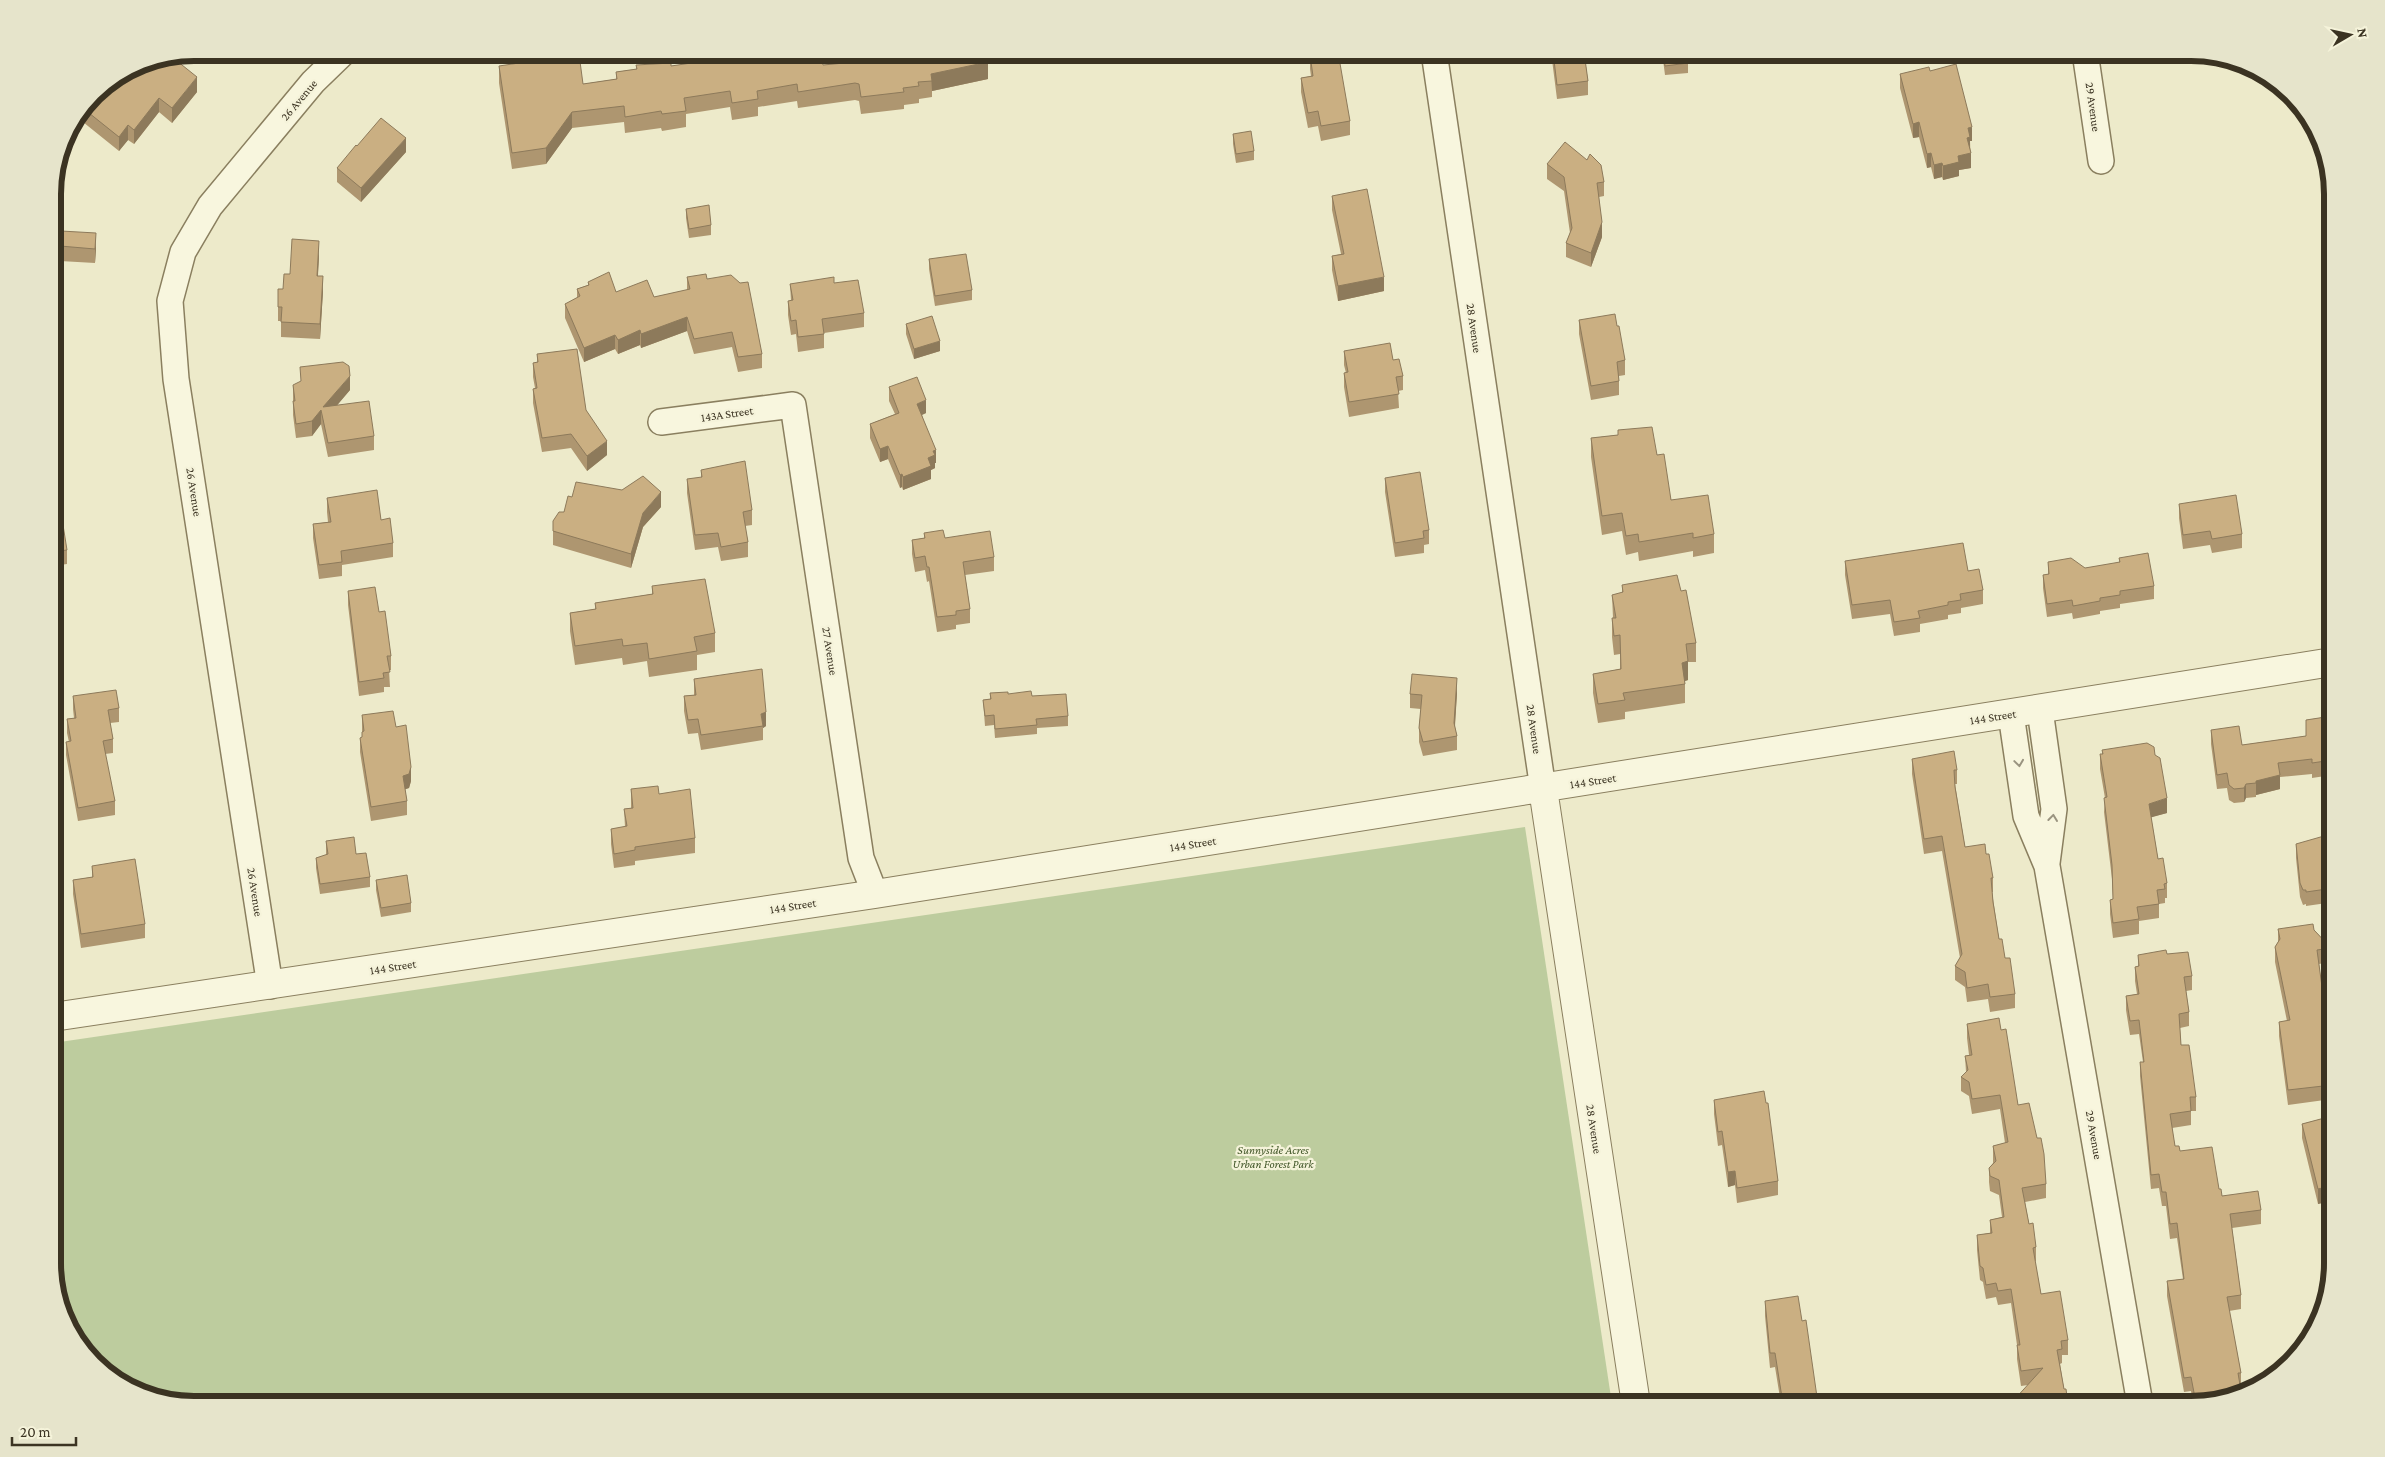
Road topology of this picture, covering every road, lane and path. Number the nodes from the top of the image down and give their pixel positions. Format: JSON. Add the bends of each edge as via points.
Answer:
{"nodes":[{"id":1,"x":1435,"y":61,"type":"edge"},
{"id":2,"x":2086,"y":61,"type":"edge"},
{"id":3,"x":334,"y":62,"type":"edge"},
{"id":4,"x":2100,"y":161,"type":"dead end"},
{"id":5,"x":793,"y":405,"type":"joint"},
{"id":6,"x":662,"y":422,"type":"dead end"},
{"id":7,"x":2323,"y":663,"type":"edge"},
{"id":8,"x":2040,"y":710,"type":"junction"},
{"id":9,"x":2011,"y":714,"type":"junction"},
{"id":10,"x":1543,"y":789,"type":"junction"},
{"id":11,"x":2047,"y":866,"type":"junction"},
{"id":12,"x":876,"y":894,"type":"junction"},
{"id":13,"x":270,"y":986,"type":"junction"},
{"id":14,"x":62,"y":1016,"type":"edge"},
{"id":15,"x":1635,"y":1396,"type":"edge"},
{"id":16,"x":2139,"y":1396,"type":"edge"}],
"edges":[{"from":1,"to":10,"type":"street","name":"28 Avenue"},
{"from":2,"to":4,"type":"street","name":"29 Avenue"},
{"from":3,"to":13,"type":"street","name":"26 Avenue","via":[[313,82],[210,206],[183,252],[170,301],[176,379]]},
{"from":5,"to":6,"type":"street","name":"143A Street"},
{"from":5,"to":12,"type":"street","name":"27 Avenue","via":[[861,858]]},
{"from":7,"to":8,"type":"street","name":"144 Street"},
{"from":8,"to":9,"type":"street","name":"144 Street"},
{"from":11,"to":8,"type":"street","name":"29 Avenue","one_way":true,"via":[[2054,809]]},
{"from":9,"to":10,"type":"street","name":"144 Street"},
{"from":9,"to":11,"type":"street","name":"29 Avenue","one_way":true,"via":[[2026,816]]},
{"from":10,"to":12,"type":"street","name":"144 Street"},
{"from":10,"to":15,"type":"street","name":"28 Avenue"},
{"from":11,"to":16,"type":"street","name":"29 Avenue"},
{"from":12,"to":13,"type":"street","name":"144 Street"},
{"from":13,"to":14,"type":"street","name":"144 Street"}]}
